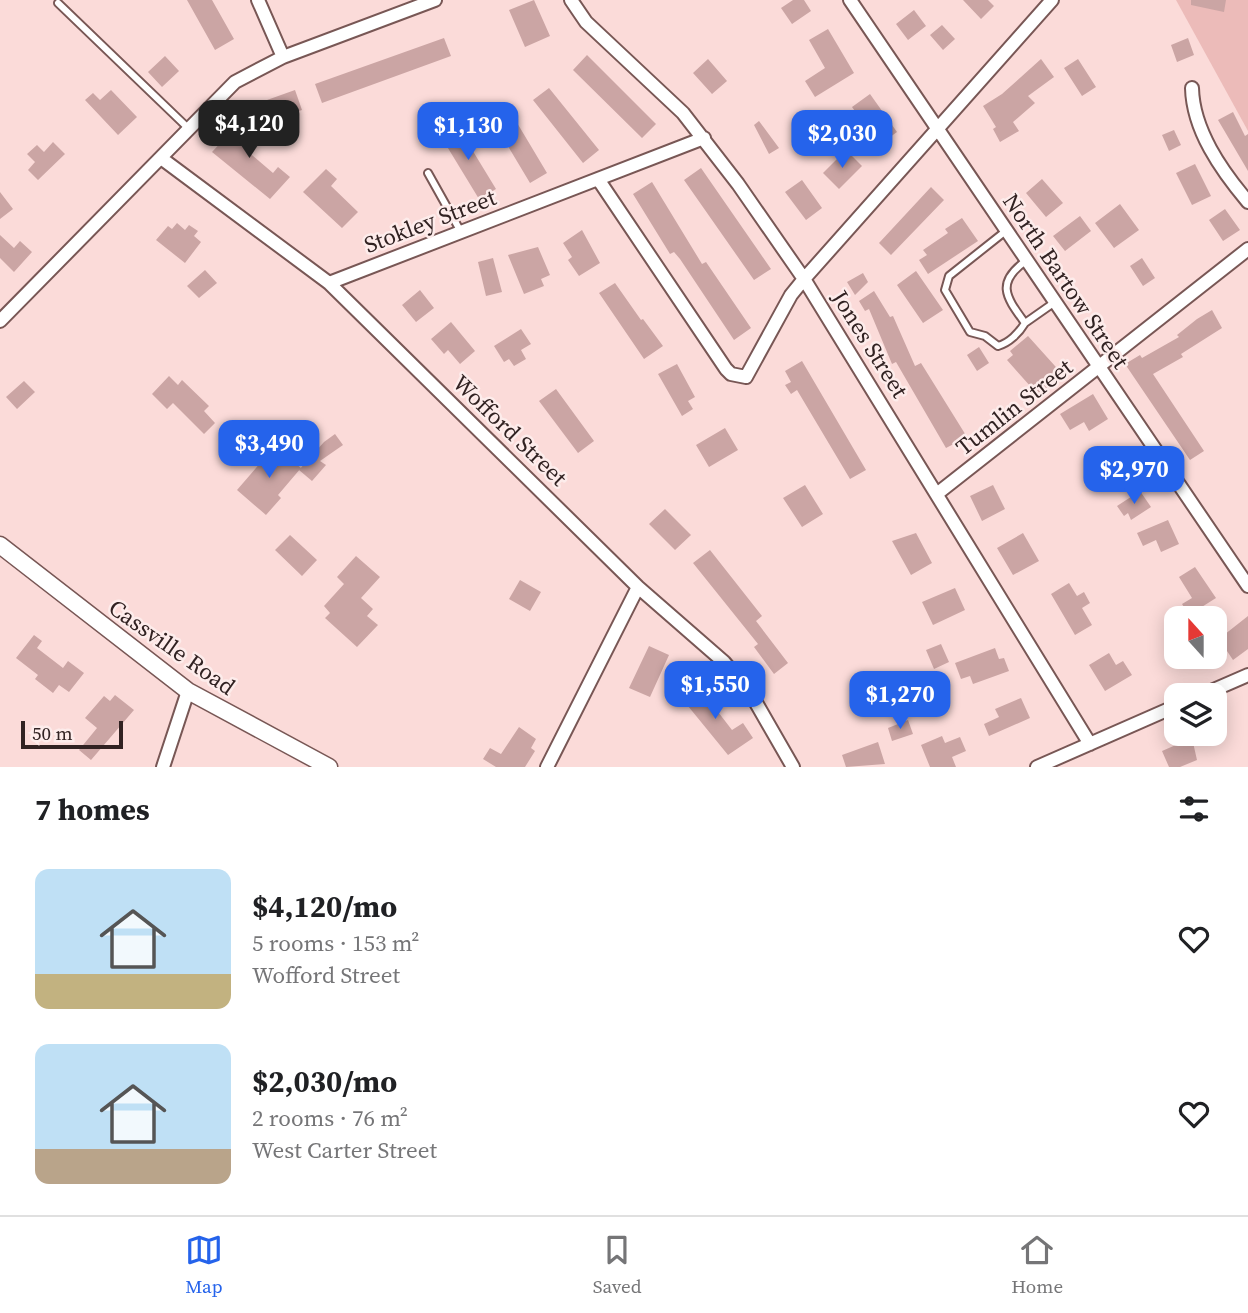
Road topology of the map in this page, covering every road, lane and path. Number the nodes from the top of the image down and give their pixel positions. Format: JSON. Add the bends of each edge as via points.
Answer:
{"nodes":[{"id":1,"x":258,"y":0,"type":"edge"},
{"id":2,"x":435,"y":0,"type":"edge"},
{"id":3,"x":571,"y":0,"type":"edge"},
{"id":4,"x":850,"y":0,"type":"edge"},
{"id":5,"x":1052,"y":0,"type":"edge"},
{"id":6,"x":58,"y":3,"type":"dead end"},
{"id":7,"x":283,"y":57,"type":"junction"},
{"id":8,"x":1192,"y":88,"type":"dead end"},
{"id":9,"x":188,"y":128,"type":"junction"},
{"id":10,"x":939,"y":129,"type":"junction"},
{"id":11,"x":704,"y":138,"type":"junction"},
{"id":12,"x":161,"y":158,"type":"junction"},
{"id":13,"x":428,"y":173,"type":"dead end"},
{"id":14,"x":598,"y":179,"type":"junction"},
{"id":15,"x":1248,"y":202,"type":"edge"},
{"id":16,"x":1007,"y":230,"type":"junction"},
{"id":17,"x":461,"y":232,"type":"junction"},
{"id":18,"x":1248,"y":249,"type":"edge"},
{"id":19,"x":1027,"y":260,"type":"junction"},
{"id":20,"x":804,"y":279,"type":"junction"},
{"id":21,"x":329,"y":283,"type":"junction"},
{"id":22,"x":1055,"y":302,"type":"junction"},
{"id":23,"x":2,"y":316,"type":"edge"},
{"id":24,"x":1025,"y":323,"type":"junction"},
{"id":25,"x":1098,"y":367,"type":"junction"},
{"id":26,"x":937,"y":493,"type":"junction"},
{"id":27,"x":0,"y":545,"type":"edge"},
{"id":28,"x":1245,"y":577,"type":"edge"},
{"id":29,"x":638,"y":587,"type":"junction"},
{"id":30,"x":1248,"y":674,"type":"edge"},
{"id":31,"x":1227,"y":684,"type":"edge"},
{"id":32,"x":188,"y":691,"type":"junction"},
{"id":33,"x":1164,"y":711,"type":"edge"},
{"id":34,"x":1090,"y":744,"type":"junction"},
{"id":35,"x":163,"y":767,"type":"edge"},
{"id":36,"x":329,"y":767,"type":"edge"},
{"id":37,"x":547,"y":767,"type":"edge"},
{"id":38,"x":793,"y":767,"type":"edge"},
{"id":39,"x":1037,"y":767,"type":"edge"}],
"edges":[{"from":1,"to":7,"type":"street"},
{"from":2,"to":7,"type":"street"},
{"from":3,"to":11,"type":"street","name":"Jones Street","via":[[586,22]]},
{"from":4,"to":10,"type":"street","name":"North Bartow Street"},
{"from":5,"to":10,"type":"street"},
{"from":6,"to":9,"type":"lane"},
{"from":7,"to":9,"type":"street","via":[[235,82]]},
{"from":8,"to":15,"type":"street","via":[[1192,107],[1202,130],[1226,176]]},
{"from":9,"to":12,"type":"street"},
{"from":10,"to":16,"type":"street","name":"North Bartow Street"},
{"from":10,"to":20,"type":"street"},
{"from":11,"to":14,"type":"street","name":"Stokley Street"},
{"from":11,"to":20,"type":"street","name":"Jones Street"},
{"from":12,"to":21,"type":"street","name":"Wofford Street"},
{"from":12,"to":23,"type":"street"},
{"from":13,"to":17,"type":"lane"},
{"from":14,"to":17,"type":"street","name":"Stokley Street"},
{"from":14,"to":20,"type":"street","via":[[731,374],[746,377],[751,372]]},
{"from":16,"to":19,"type":"street","name":"North Bartow Street"},
{"from":16,"to":24,"type":"lane","via":[[949,276],[945,290],[970,332],[998,345],[1006,344]]},
{"from":17,"to":21,"type":"street","name":"Stokley Street"},
{"from":18,"to":25,"type":"street","name":"Tumlin Street"},
{"from":19,"to":22,"type":"street","name":"North Bartow Street"},
{"from":19,"to":24,"type":"lane","via":[[1006,286],[1006,298]]},
{"from":20,"to":26,"type":"street","name":"Jones Street"},
{"from":21,"to":29,"type":"street","name":"Wofford Street"},
{"from":22,"to":24,"type":"lane"},
{"from":22,"to":25,"type":"street","name":"North Bartow Street"},
{"from":25,"to":26,"type":"street","name":"Tumlin Street"},
{"from":25,"to":28,"type":"street","name":"North Bartow Street"},
{"from":26,"to":34,"type":"street","name":"Jones Street"},
{"from":27,"to":32,"type":"main road","name":"Cassville Road"},
{"from":29,"to":37,"type":"street"},
{"from":29,"to":38,"type":"street","name":"Wofford Street","via":[[735,675]]},
{"from":30,"to":31,"type":"street"},
{"from":32,"to":35,"type":"street"},
{"from":32,"to":36,"type":"main road","name":"Cassville Road"},
{"from":33,"to":34,"type":"street"},
{"from":34,"to":39,"type":"street"}]}
